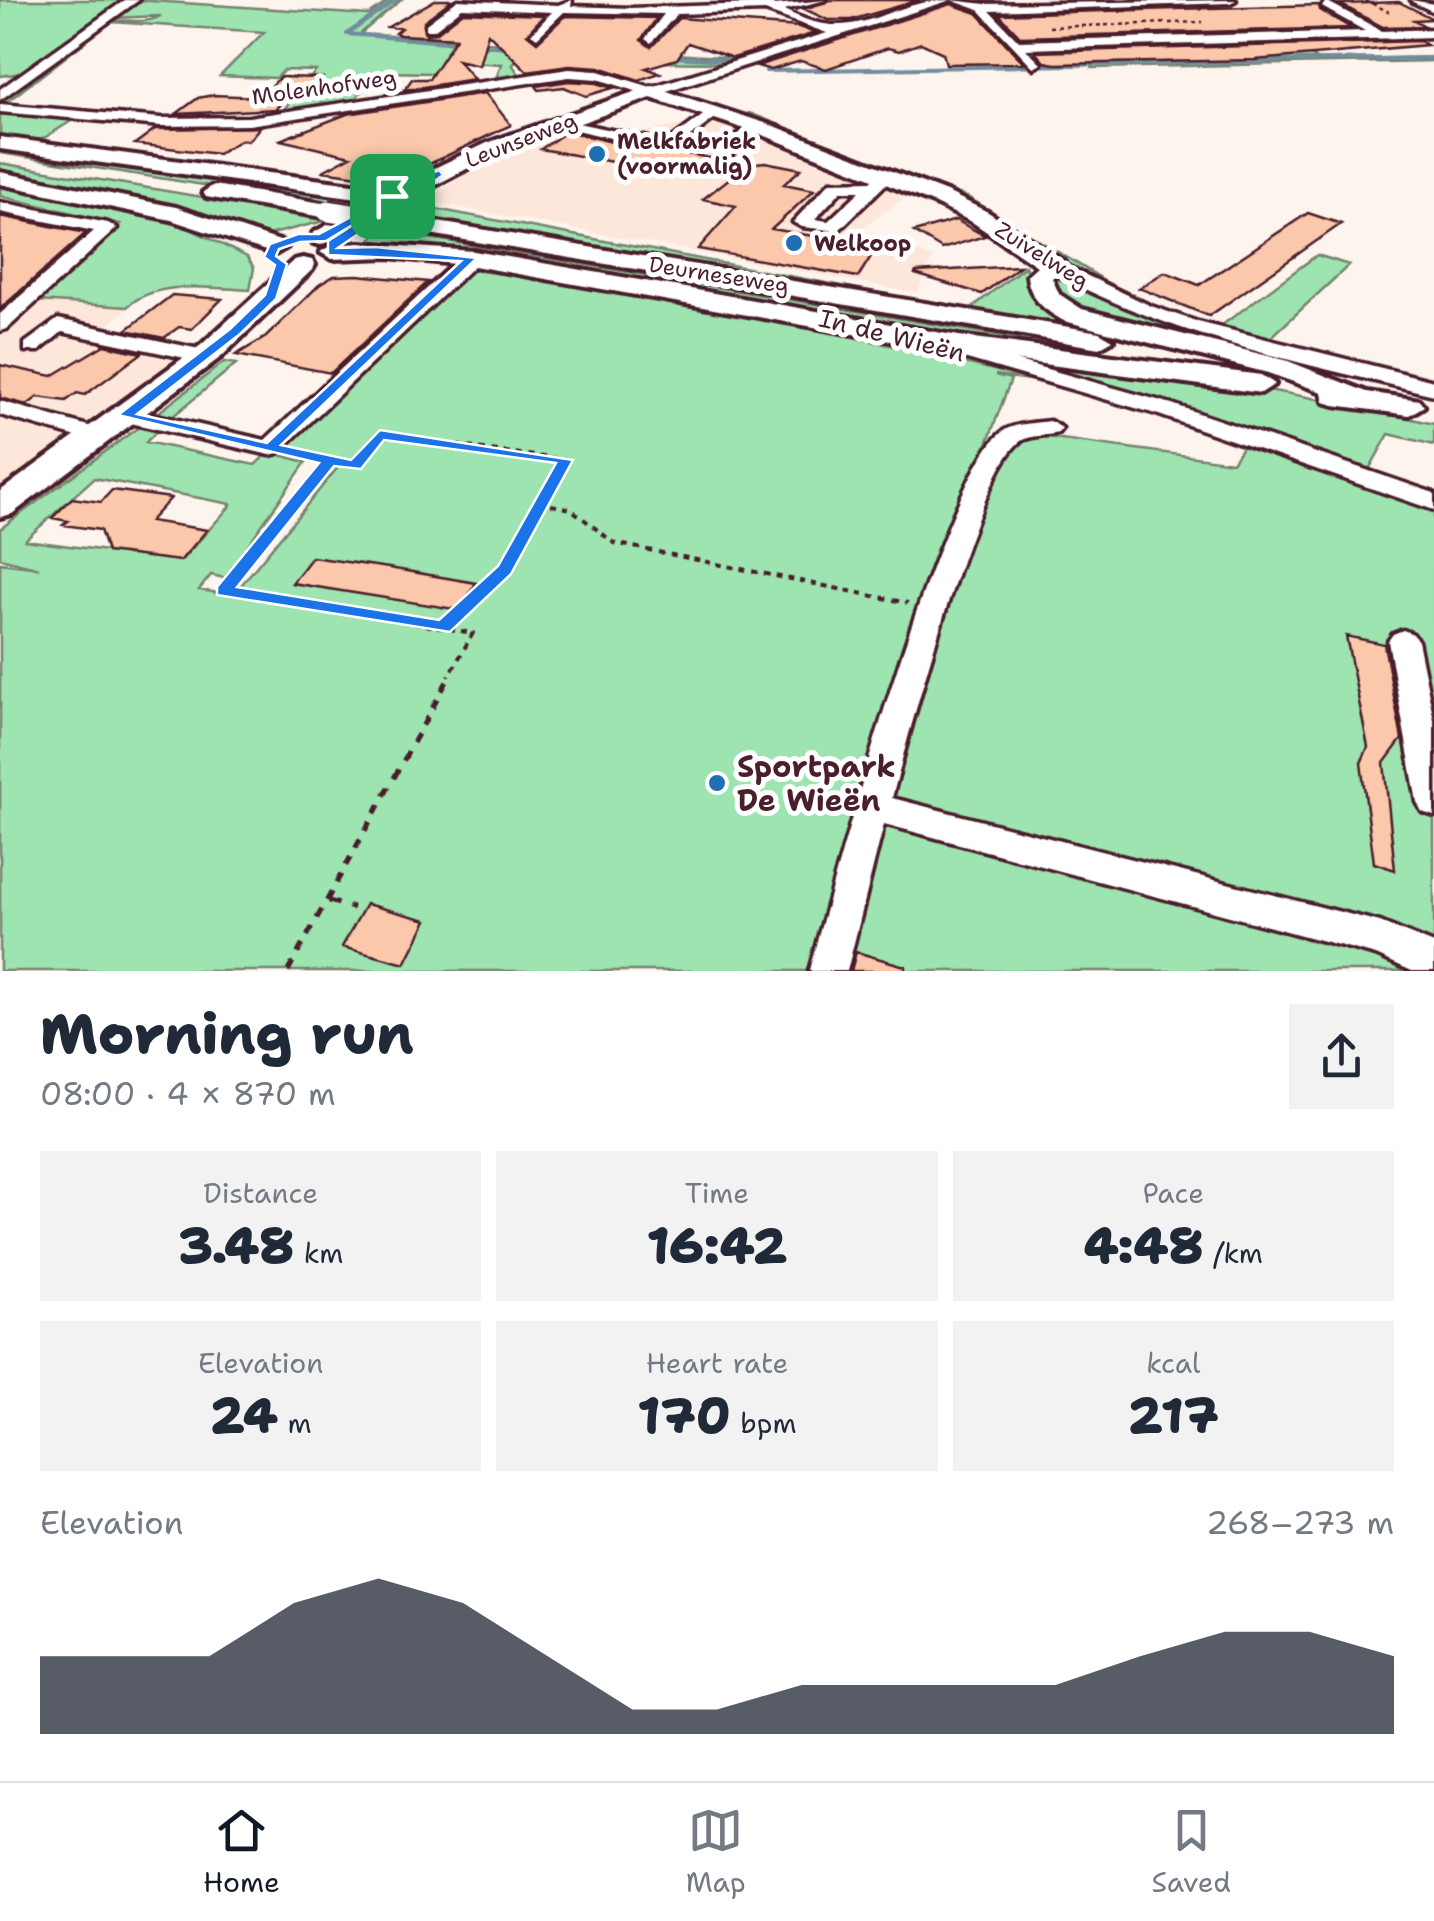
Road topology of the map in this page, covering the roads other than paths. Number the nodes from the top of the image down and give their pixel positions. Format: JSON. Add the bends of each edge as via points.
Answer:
{"nodes":[{"id":1,"x":133,"y":0,"type":"edge"},
{"id":2,"x":820,"y":0,"type":"edge"},
{"id":3,"x":945,"y":0,"type":"edge"},
{"id":4,"x":957,"y":0,"type":"edge"},
{"id":5,"x":1218,"y":0,"type":"edge"},
{"id":6,"x":1417,"y":0,"type":"edge"},
{"id":7,"x":462,"y":2,"type":"edge"},
{"id":8,"x":566,"y":5,"type":"edge"},
{"id":9,"x":764,"y":5,"type":"edge"},
{"id":10,"x":875,"y":5,"type":"dead end"},
{"id":11,"x":1232,"y":5,"type":"edge"},
{"id":12,"x":1326,"y":6,"type":"dead end"},
{"id":13,"x":985,"y":8,"type":"junction"},
{"id":14,"x":1434,"y":8,"type":"edge"},
{"id":15,"x":717,"y":9,"type":"edge"},
{"id":16,"x":672,"y":12,"type":"junction"},
{"id":17,"x":904,"y":13,"type":"junction"},
{"id":18,"x":704,"y":16,"type":"dead end"},
{"id":19,"x":745,"y":19,"type":"dead end"},
{"id":20,"x":1248,"y":20,"type":"dead end"},
{"id":21,"x":430,"y":27,"type":"dead end"},
{"id":22,"x":537,"y":34,"type":"dead end"},
{"id":23,"x":1434,"y":34,"type":"edge"},
{"id":24,"x":841,"y":35,"type":"junction"},
{"id":25,"x":1381,"y":36,"type":"junction"},
{"id":26,"x":651,"y":38,"type":"dead end"},
{"id":27,"x":1278,"y":39,"type":"junction"},
{"id":28,"x":1016,"y":45,"type":"junction"},
{"id":29,"x":1034,"y":64,"type":"dead end"},
{"id":30,"x":655,"y":93,"type":"junction"},
{"id":31,"x":0,"y":96,"type":"edge"},
{"id":32,"x":0,"y":108,"type":"edge"},
{"id":33,"x":715,"y":113,"type":"junction"},
{"id":34,"x":559,"y":124,"type":"junction"},
{"id":35,"x":756,"y":127,"type":"junction"},
{"id":36,"x":0,"y":143,"type":"edge"},
{"id":37,"x":721,"y":156,"type":"dead end"},
{"id":38,"x":2,"y":174,"type":"edge"},
{"id":39,"x":881,"y":181,"type":"junction"},
{"id":40,"x":0,"y":207,"type":"edge"},
{"id":41,"x":397,"y":208,"type":"junction"},
{"id":42,"x":329,"y":245,"type":"junction"},
{"id":43,"x":471,"y":258,"type":"junction"},
{"id":44,"x":286,"y":259,"type":"junction"},
{"id":45,"x":1054,"y":266,"type":"junction"},
{"id":46,"x":0,"y":325,"type":"edge"},
{"id":47,"x":32,"y":347,"type":"dead end"},
{"id":48,"x":204,"y":356,"type":"junction"},
{"id":49,"x":1060,"y":367,"type":"junction"},
{"id":50,"x":1354,"y":393,"type":"junction"},
{"id":51,"x":1426,"y":402,"type":"edge"},
{"id":52,"x":0,"y":408,"type":"edge"},
{"id":53,"x":126,"y":415,"type":"junction"},
{"id":54,"x":1050,"y":428,"type":"dead end"},
{"id":55,"x":98,"y":436,"type":"junction"},
{"id":56,"x":1434,"y":502,"type":"edge"},
{"id":57,"x":0,"y":508,"type":"edge"},
{"id":58,"x":1403,"y":641,"type":"dead end"},
{"id":59,"x":1434,"y":802,"type":"edge"},
{"id":60,"x":872,"y":807,"type":"junction"},
{"id":61,"x":1434,"y":962,"type":"edge"},
{"id":62,"x":828,"y":971,"type":"edge"}],
"edges":[{"from":1,"to":31,"type":"street"},
{"from":2,"to":9,"type":"street"},
{"from":3,"to":17,"type":"street"},
{"from":4,"to":13,"type":"street"},
{"from":5,"to":11,"type":"street"},
{"from":5,"to":13,"type":"street"},
{"from":6,"to":14,"type":"street"},
{"from":7,"to":8,"type":"street"},
{"from":7,"to":21,"type":"street"},
{"from":8,"to":16,"type":"street"},
{"from":8,"to":22,"type":"street"},
{"from":9,"to":15,"type":"street"},
{"from":9,"to":24,"type":"street"},
{"from":10,"to":17,"type":"street"},
{"from":12,"to":25,"type":"street"},
{"from":13,"to":28,"type":"street"},
{"from":15,"to":16,"type":"street"},
{"from":15,"to":18,"type":"street"},
{"from":15,"to":19,"type":"street"},
{"from":16,"to":26,"type":"street"},
{"from":17,"to":24,"type":"street"},
{"from":20,"to":27,"type":"street"},
{"from":23,"to":25,"type":"street"},
{"from":24,"to":30,"type":"street"},
{"from":25,"to":27,"type":"street"},
{"from":27,"to":28,"type":"street"},
{"from":28,"to":29,"type":"street"},
{"from":30,"to":32,"type":"street","name":"Molenhofweg","via":[[568,72],[249,121],[161,122]]},
{"from":30,"to":33,"type":"main road","name":"Zuivelweg"},
{"from":30,"to":34,"type":"main road","name":"Leunseweg"},
{"from":33,"to":34,"type":"street","via":[[670,146]]},
{"from":33,"to":35,"type":"main road","name":"Zuivelweg"},
{"from":34,"to":41,"type":"main road","name":"Leunseweg","via":[[439,173]]},
{"from":35,"to":37,"type":"street"},
{"from":35,"to":39,"type":"main road","name":"Zuivelweg"},
{"from":36,"to":41,"type":"main road"},
{"from":38,"to":41,"type":"main road","name":"Deurneseweg","bridge":true,"via":[[328,211]]},
{"from":38,"to":44,"type":"main road","via":[[176,214]]},
{"from":39,"to":39,"type":"street","via":[[832,227],[802,222],[829,182]]},
{"from":39,"to":45,"type":"main road","name":"Zuivelweg","via":[[980,216]]},
{"from":40,"to":46,"type":"street","via":[[108,228]]},
{"from":41,"to":42,"type":"main road","name":"Leunseweg"},
{"from":41,"to":50,"type":"main road","name":"Deurneseweg"},
{"from":42,"to":43,"type":"main road","name":"In de Wieën"},
{"from":42,"to":44,"type":"main road"},
{"from":43,"to":49,"type":"main road","name":"In de Wieën","via":[[749,303]]},
{"from":43,"to":53,"type":"street","via":[[270,448]]},
{"from":44,"to":48,"type":"main road","via":[[271,296]]},
{"from":45,"to":50,"type":"main road","via":[[1038,278],[1044,293],[1086,320],[1278,367]]},
{"from":45,"to":51,"type":"street","name":"Zuivelweg","via":[[1134,306]]},
{"from":47,"to":48,"type":"street","via":[[58,325]]},
{"from":48,"to":53,"type":"main road"},
{"from":49,"to":51,"type":"main road","name":"In de Wieën","via":[[1131,362]]},
{"from":49,"to":56,"type":"street"},
{"from":50,"to":51,"type":"main road","name":"Deurneseweg"},
{"from":52,"to":55,"type":"street"},
{"from":53,"to":55,"type":"main road"},
{"from":54,"to":60,"type":"street","via":[[1012,436],[991,461],[932,608]]},
{"from":55,"to":57,"type":"main road"},
{"from":58,"to":59,"type":"street"},
{"from":60,"to":61,"type":"street","via":[[1380,938]]},
{"from":60,"to":62,"type":"street"}]}
